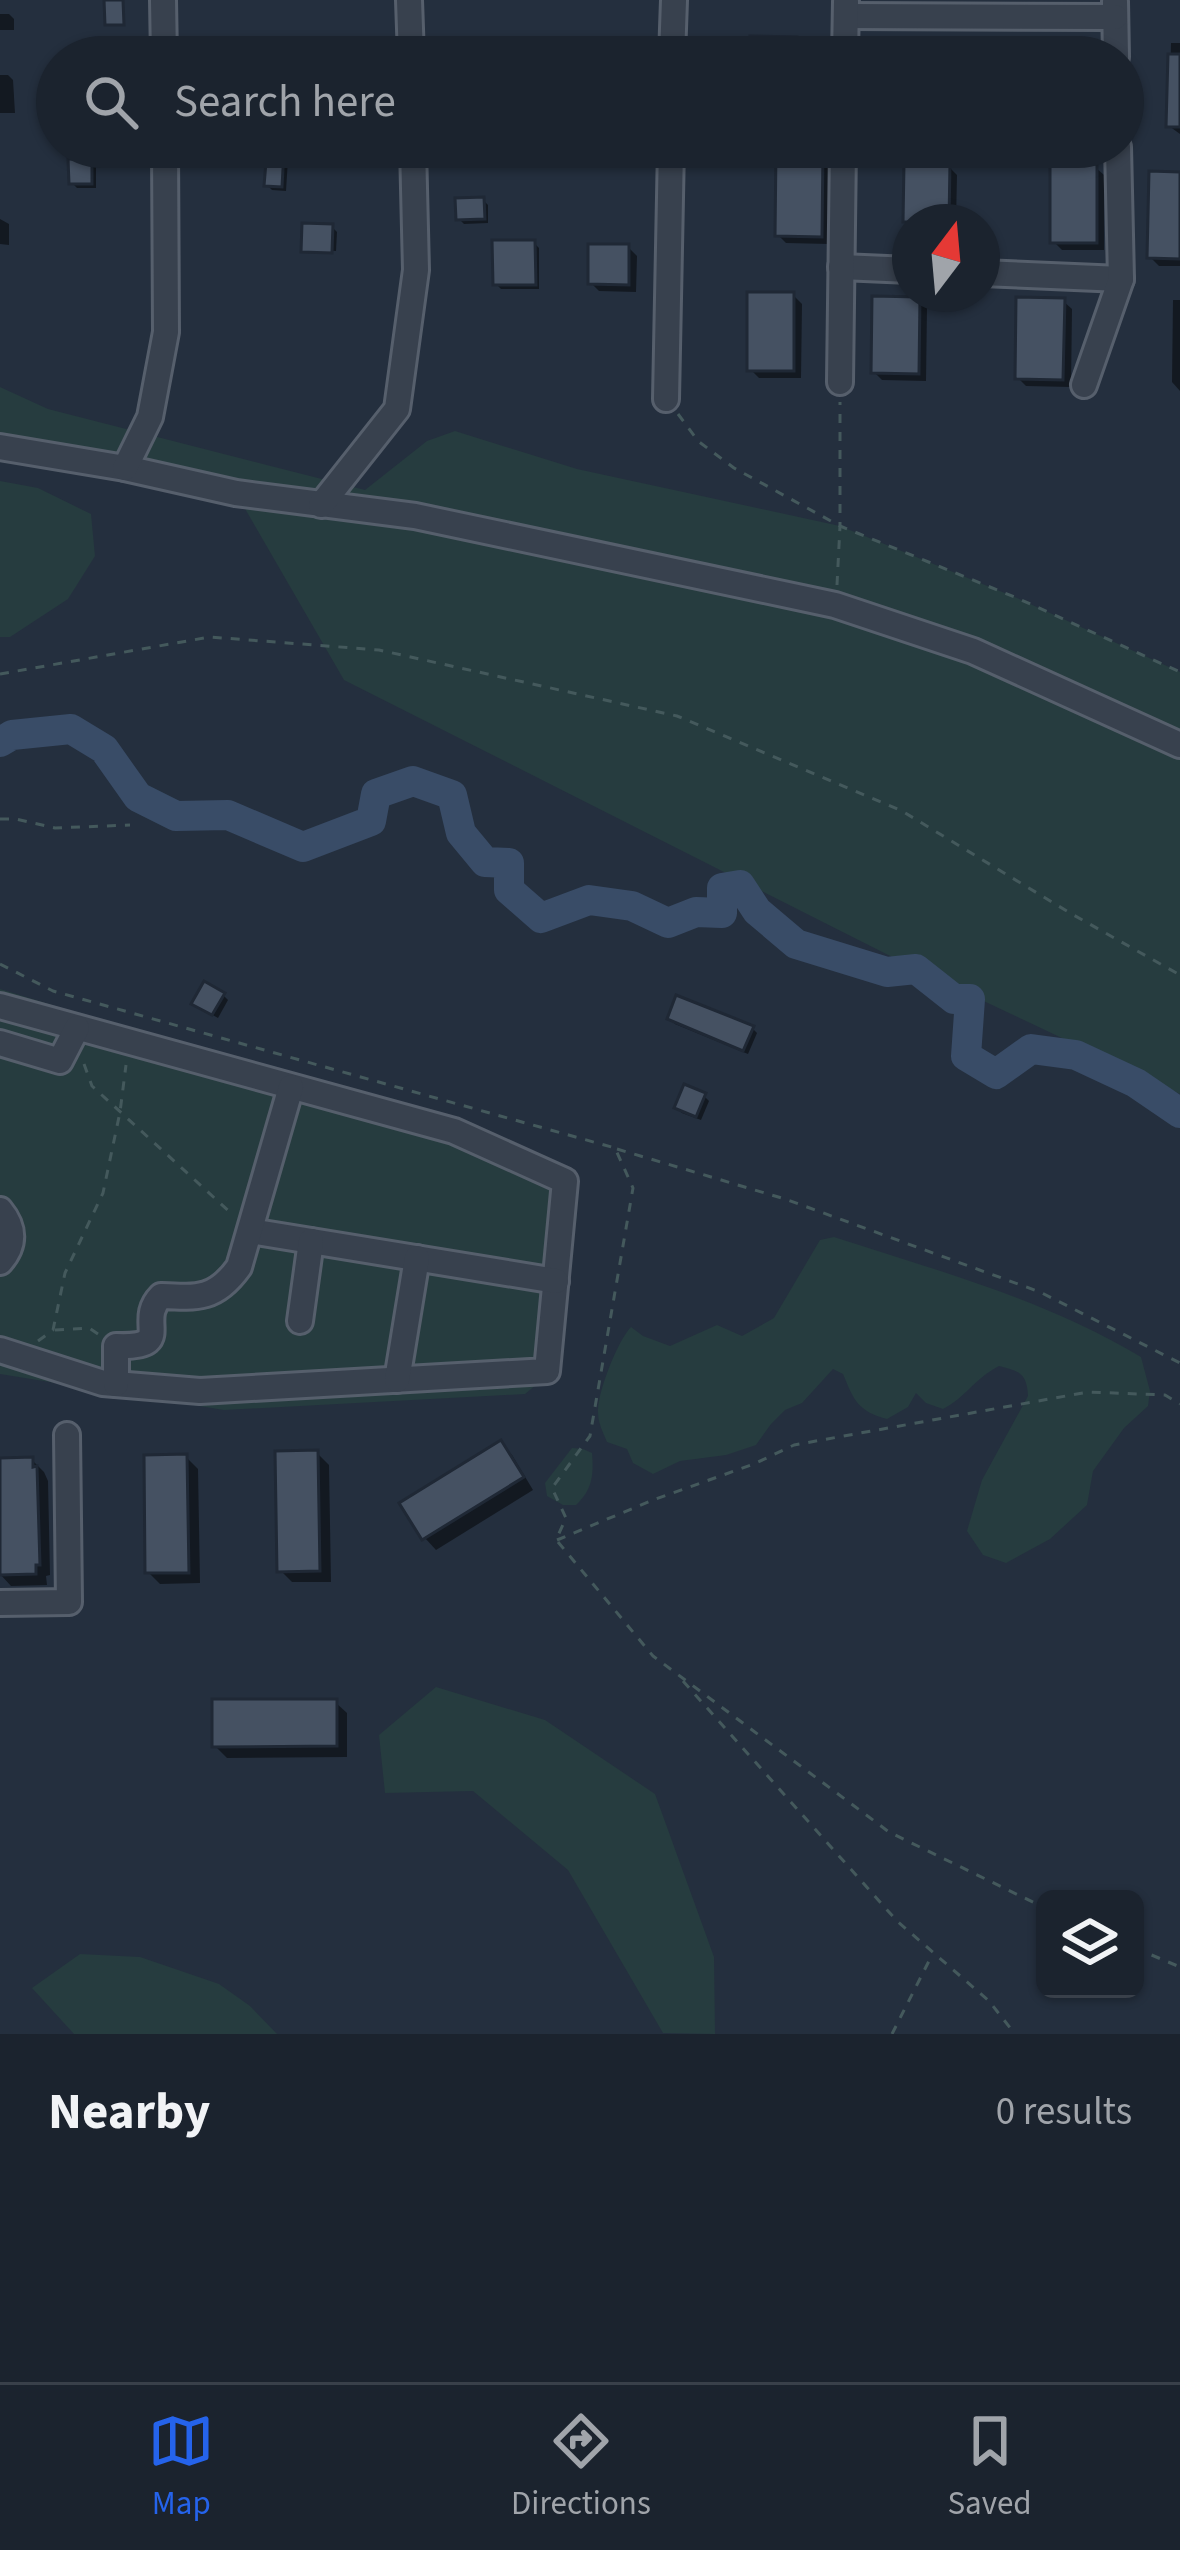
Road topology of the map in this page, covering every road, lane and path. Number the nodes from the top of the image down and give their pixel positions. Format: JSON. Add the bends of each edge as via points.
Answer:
{"nodes":[{"id":1,"x":163,"y":0,"type":"edge"},
{"id":2,"x":409,"y":0,"type":"edge"},
{"id":3,"x":674,"y":0,"type":"edge"},
{"id":4,"x":846,"y":8,"type":"edge"},
{"id":5,"x":1115,"y":8,"type":"edge"},
{"id":6,"x":164,"y":36,"type":"edge"},
{"id":7,"x":410,"y":36,"type":"edge"},
{"id":8,"x":673,"y":36,"type":"edge"},
{"id":9,"x":165,"y":168,"type":"edge"},
{"id":10,"x":414,"y":168,"type":"edge"},
{"id":11,"x":670,"y":168,"type":"edge"},
{"id":12,"x":843,"y":168,"type":"edge"},
{"id":13,"x":1118,"y":168,"type":"edge"},
{"id":14,"x":841,"y":267,"type":"junction"},
{"id":15,"x":892,"y":269,"type":"edge"},
{"id":16,"x":1000,"y":274,"type":"edge"},
{"id":17,"x":1121,"y":279,"type":"junction"},
{"id":18,"x":840,"y":382,"type":"joint"},
{"id":19,"x":1084,"y":385,"type":"dead end"},
{"id":20,"x":666,"y":399,"type":"joint"},
{"id":21,"x":0,"y":447,"type":"edge"},
{"id":22,"x":125,"y":468,"type":"junction"},
{"id":23,"x":320,"y":505,"type":"junction"},
{"id":24,"x":840,"y":526,"type":"junction"},
{"id":25,"x":836,"y":605,"type":"junction"},
{"id":26,"x":1180,"y":672,"type":"edge"},
{"id":27,"x":0,"y":674,"type":"edge"},
{"id":28,"x":1180,"y":745,"type":"edge"},
{"id":29,"x":0,"y":819,"type":"edge"},
{"id":30,"x":130,"y":825,"type":"dead end"},
{"id":31,"x":1180,"y":975,"type":"edge"},
{"id":32,"x":0,"y":1006,"type":"edge"},
{"id":33,"x":77,"y":1028,"type":"junction"},
{"id":34,"x":128,"y":1042,"type":"junction"},
{"id":35,"x":0,"y":1043,"type":"edge"},
{"id":36,"x":291,"y":1087,"type":"junction"},
{"id":37,"x":120,"y":1112,"type":"junction"},
{"id":38,"x":615,"y":1148,"type":"dead end"},
{"id":39,"x":0,"y":1210,"type":"edge"},
{"id":40,"x":250,"y":1231,"type":"junction"},
{"id":41,"x":311,"y":1241,"type":"junction"},
{"id":42,"x":417,"y":1258,"type":"junction"},
{"id":43,"x":0,"y":1262,"type":"edge"},
{"id":44,"x":556,"y":1281,"type":"junction"},
{"id":45,"x":300,"y":1322,"type":"dead end"},
{"id":46,"x":53,"y":1330,"type":"junction"},
{"id":47,"x":116,"y":1346,"type":"junction"},
{"id":48,"x":8,"y":1353,"type":"edge"},
{"id":49,"x":1180,"y":1363,"type":"edge"},
{"id":50,"x":397,"y":1380,"type":"junction"},
{"id":51,"x":116,"y":1384,"type":"junction"},
{"id":52,"x":1180,"y":1404,"type":"edge"},
{"id":53,"x":67,"y":1435,"type":"dead end"},
{"id":54,"x":590,"y":1436,"type":"dead end"},
{"id":55,"x":556,"y":1540,"type":"junction"},
{"id":56,"x":0,"y":1603,"type":"edge"},
{"id":57,"x":678,"y":1675,"type":"junction"},
{"id":58,"x":1036,"y":1904,"type":"edge"},
{"id":59,"x":1144,"y":1952,"type":"edge"},
{"id":60,"x":933,"y":1953,"type":"junction"},
{"id":61,"x":1180,"y":1967,"type":"edge"},
{"id":62,"x":892,"y":2034,"type":"edge"},
{"id":63,"x":1015,"y":2034,"type":"edge"}],
"edges":[{"from":1,"to":6,"type":"street"},
{"from":2,"to":7,"type":"street"},
{"from":3,"to":8,"type":"street"},
{"from":4,"to":5,"type":"street"},
{"from":9,"to":22,"type":"street","via":[[166,332],[150,417]]},
{"from":10,"to":23,"type":"street","via":[[416,270],[397,409]]},
{"from":11,"to":20,"type":"street"},
{"from":12,"to":14,"type":"street"},
{"from":13,"to":17,"type":"street"},
{"from":14,"to":15,"type":"street"},
{"from":14,"to":18,"type":"street"},
{"from":16,"to":17,"type":"street"},
{"from":17,"to":19,"type":"street"},
{"from":18,"to":24,"type":"path"},
{"from":20,"to":24,"type":"path","via":[[698,441],[734,468]]},
{"from":21,"to":22,"type":"street"},
{"from":22,"to":23,"type":"street"},
{"from":23,"to":25,"type":"street","via":[[415,516]]},
{"from":24,"to":25,"type":"path"},
{"from":24,"to":26,"type":"path"},
{"from":25,"to":28,"type":"street","via":[[974,651]]},
{"from":27,"to":31,"type":"path","via":[[210,637],[379,650],[676,716],[902,811]]},
{"from":29,"to":30,"type":"path","via":[[55,828]]},
{"from":32,"to":33,"type":"street"},
{"from":33,"to":34,"type":"street"},
{"from":33,"to":35,"type":"street","via":[[60,1061]]},
{"from":33,"to":37,"type":"path","via":[[92,1086]]},
{"from":34,"to":36,"type":"street"},
{"from":34,"to":37,"type":"path"},
{"from":36,"to":40,"type":"street"},
{"from":36,"to":44,"type":"street","via":[[454,1131],[565,1181]]},
{"from":37,"to":40,"type":"path"},
{"from":37,"to":46,"type":"path","via":[[103,1193],[65,1273]]},
{"from":38,"to":49,"type":"path","via":[[784,1198],[1040,1292]]},
{"from":39,"to":43,"type":"street","via":[[12,1235]]},
{"from":40,"to":41,"type":"street"},
{"from":40,"to":47,"type":"street","via":[[226,1286],[205,1296],[161,1296],[150,1342]]},
{"from":41,"to":42,"type":"street"},
{"from":41,"to":45,"type":"street"},
{"from":42,"to":44,"type":"street"},
{"from":42,"to":50,"type":"street"},
{"from":44,"to":50,"type":"street","via":[[547,1371]]},
{"from":46,"to":47,"type":"path","via":[[88,1328]]},
{"from":46,"to":48,"type":"path"},
{"from":47,"to":51,"type":"street"},
{"from":48,"to":51,"type":"street"},
{"from":50,"to":51,"type":"street","via":[[200,1391]]},
{"from":52,"to":55,"type":"path","via":[[1165,1395],[1088,1392],[794,1445]]},
{"from":53,"to":56,"type":"street","via":[[69,1602]]},
{"from":54,"to":55,"type":"path","via":[[552,1488],[566,1518]]},
{"from":55,"to":57,"type":"path"},
{"from":57,"to":58,"type":"path","via":[[889,1832]]},
{"from":57,"to":60,"type":"path"},
{"from":59,"to":61,"type":"path"},
{"from":60,"to":62,"type":"path"},
{"from":60,"to":63,"type":"path"}]}
